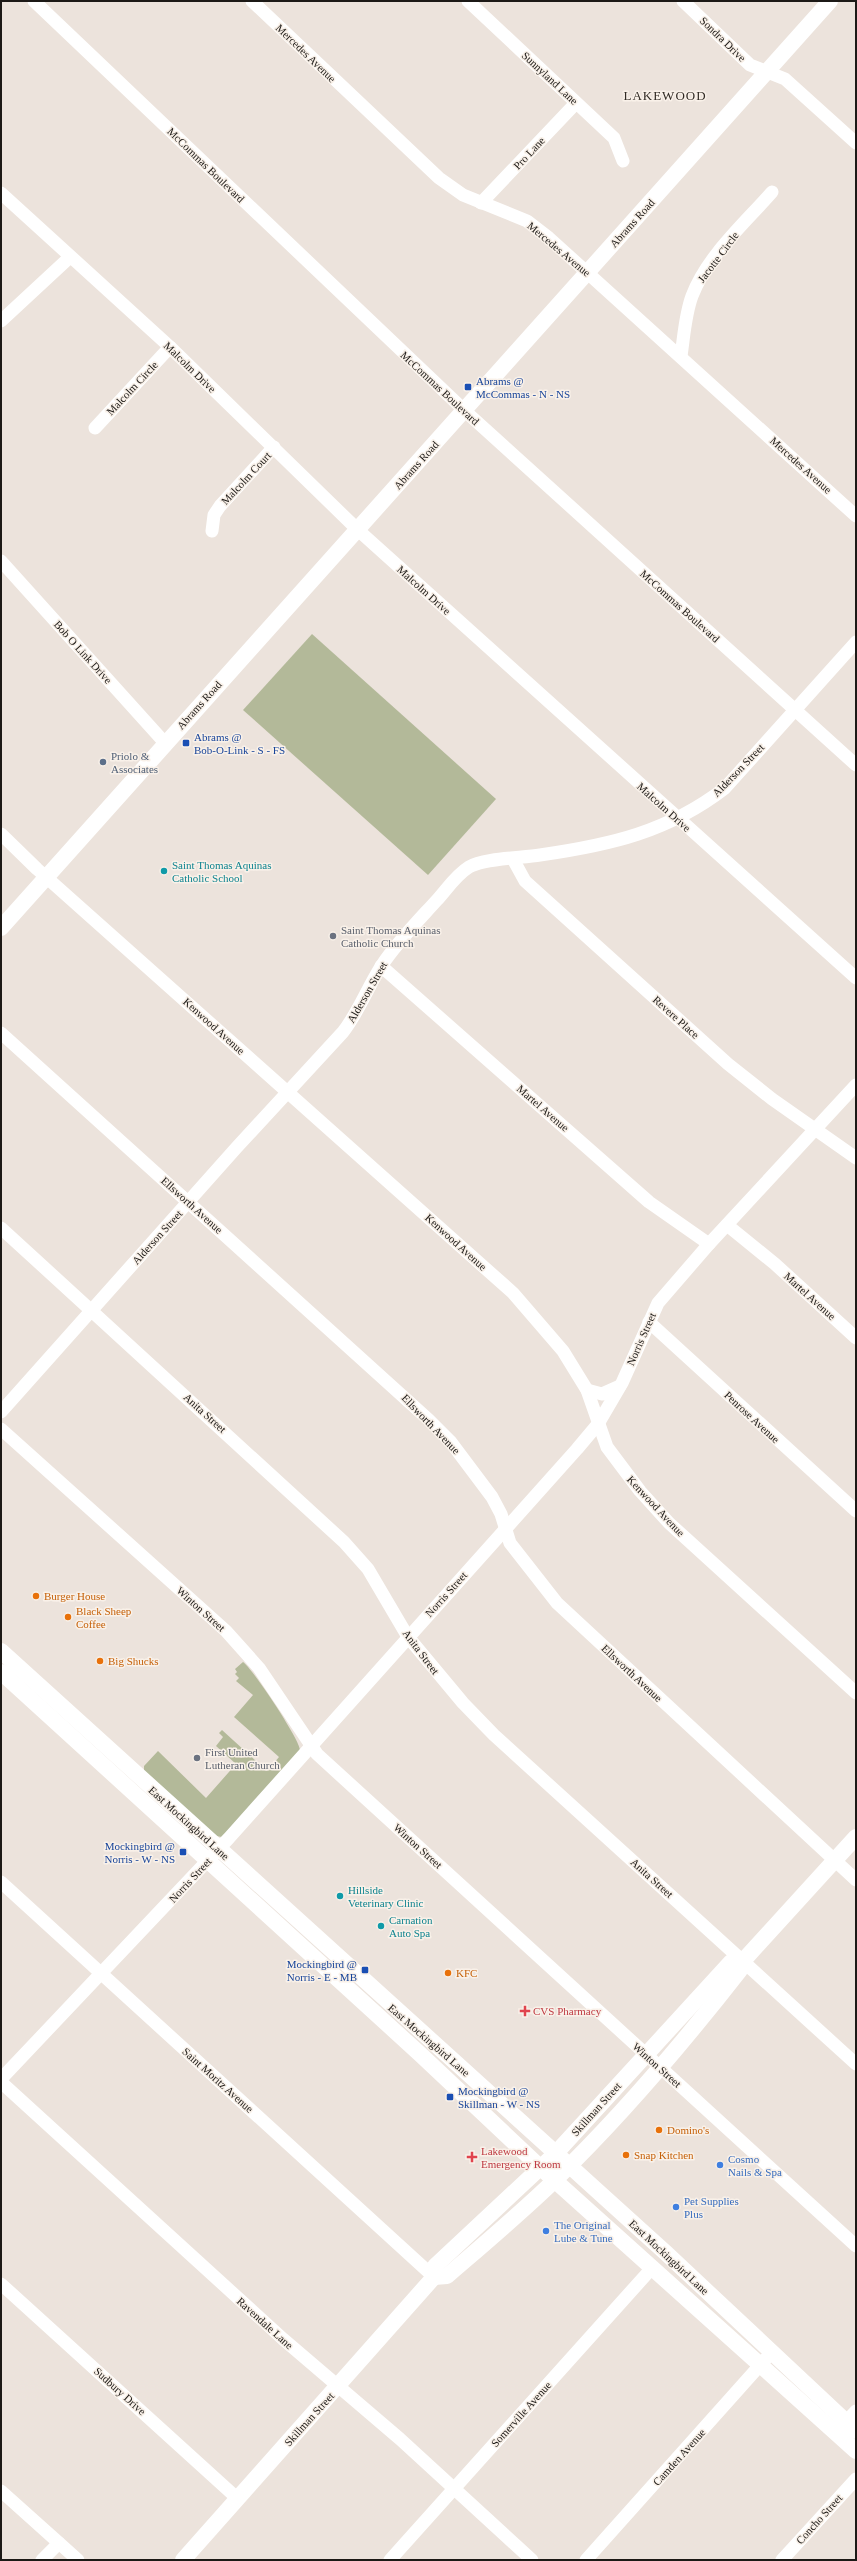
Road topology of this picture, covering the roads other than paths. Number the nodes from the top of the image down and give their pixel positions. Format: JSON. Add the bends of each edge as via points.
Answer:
{"nodes":[{"id":1,"x":34,"y":1,"type":"edge"},
{"id":2,"x":252,"y":1,"type":"edge"},
{"id":3,"x":468,"y":1,"type":"edge"},
{"id":4,"x":683,"y":1,"type":"edge"},
{"id":5,"x":830,"y":1,"type":"edge"},
{"id":6,"x":766,"y":72,"type":"junction"},
{"id":7,"x":576,"y":103,"type":"junction"},
{"id":8,"x":856,"y":143,"type":"edge"},
{"id":9,"x":623,"y":161,"type":"dead end"},
{"id":10,"x":772,"y":192,"type":"dead end"},
{"id":11,"x":1,"y":193,"type":"edge"},
{"id":12,"x":481,"y":203,"type":"junction"},
{"id":13,"x":70,"y":257,"type":"junction"},
{"id":14,"x":588,"y":272,"type":"junction"},
{"id":15,"x":1,"y":321,"type":"edge"},
{"id":16,"x":170,"y":348,"type":"junction"},
{"id":17,"x":681,"y":356,"type":"junction"},
{"id":18,"x":465,"y":411,"type":"junction"},
{"id":19,"x":95,"y":428,"type":"dead end"},
{"id":20,"x":274,"y":447,"type":"junction"},
{"id":21,"x":856,"y":516,"type":"edge"},
{"id":22,"x":358,"y":530,"type":"junction"},
{"id":23,"x":212,"y":531,"type":"dead end"},
{"id":24,"x":1,"y":561,"type":"edge"},
{"id":25,"x":856,"y":642,"type":"edge"},
{"id":26,"x":795,"y":710,"type":"junction"},
{"id":27,"x":165,"y":743,"type":"junction"},
{"id":28,"x":856,"y":764,"type":"edge"},
{"id":29,"x":677,"y":819,"type":"junction"},
{"id":30,"x":1,"y":834,"type":"edge"},
{"id":31,"x":513,"y":859,"type":"junction"},
{"id":32,"x":47,"y":877,"type":"junction"},
{"id":33,"x":1,"y":928,"type":"edge"},
{"id":34,"x":381,"y":966,"type":"junction"},
{"id":35,"x":856,"y":978,"type":"edge"},
{"id":36,"x":1,"y":1033,"type":"edge"},
{"id":37,"x":856,"y":1085,"type":"edge"},
{"id":38,"x":287,"y":1092,"type":"junction"},
{"id":39,"x":817,"y":1128,"type":"junction"},
{"id":40,"x":856,"y":1158,"type":"edge"},
{"id":41,"x":189,"y":1202,"type":"junction"},
{"id":42,"x":727,"y":1225,"type":"junction"},
{"id":43,"x":1,"y":1228,"type":"edge"},
{"id":44,"x":709,"y":1244,"type":"junction"},
{"id":45,"x":92,"y":1310,"type":"junction"},
{"id":46,"x":649,"y":1322,"type":"junction"},
{"id":47,"x":856,"y":1338,"type":"edge"},
{"id":48,"x":620,"y":1386,"type":"junction"},
{"id":49,"x":587,"y":1390,"type":"junction"},
{"id":50,"x":1,"y":1412,"type":"edge"},
{"id":51,"x":598,"y":1424,"type":"junction"},
{"id":52,"x":1,"y":1429,"type":"edge"},
{"id":53,"x":856,"y":1511,"type":"edge"},
{"id":54,"x":506,"y":1529,"type":"junction"},
{"id":55,"x":408,"y":1637,"type":"junction"},
{"id":56,"x":1,"y":1651,"type":"edge"},
{"id":57,"x":1,"y":1672,"type":"edge"},
{"id":58,"x":856,"y":1693,"type":"edge"},
{"id":59,"x":310,"y":1747,"type":"junction"},
{"id":60,"x":856,"y":1837,"type":"edge"},
{"id":61,"x":213,"y":1855,"type":"junction"},
{"id":62,"x":834,"y":1860,"type":"junction"},
{"id":63,"x":856,"y":1880,"type":"edge"},
{"id":64,"x":1,"y":1882,"type":"edge"},
{"id":65,"x":743,"y":1961,"type":"junction"},
{"id":66,"x":340,"y":1970,"type":"junction"},
{"id":67,"x":102,"y":1974,"type":"junction"},
{"id":68,"x":431,"y":2042,"type":"junction"},
{"id":69,"x":420,"y":2054,"type":"junction"},
{"id":70,"x":646,"y":2055,"type":"junction"},
{"id":71,"x":856,"y":2064,"type":"edge"},
{"id":72,"x":660,"y":2067,"type":"junction"},
{"id":73,"x":1,"y":2080,"type":"edge"},
{"id":74,"x":556,"y":2153,"type":"junction"},
{"id":75,"x":570,"y":2165,"type":"junction"},
{"id":76,"x":541,"y":2168,"type":"junction"},
{"id":77,"x":555,"y":2180,"type":"junction"},
{"id":78,"x":856,"y":2246,"type":"edge"},
{"id":79,"x":666,"y":2253,"type":"junction"},
{"id":80,"x":652,"y":2268,"type":"junction"},
{"id":81,"x":434,"y":2277,"type":"junction"},
{"id":82,"x":1,"y":2284,"type":"edge"},
{"id":83,"x":772,"y":2353,"type":"junction"},
{"id":84,"x":761,"y":2365,"type":"junction"},
{"id":85,"x":338,"y":2387,"type":"junction"},
{"id":86,"x":848,"y":2424,"type":"edge"},
{"id":87,"x":856,"y":2451,"type":"edge"},
{"id":88,"x":856,"y":2478,"type":"edge"},
{"id":89,"x":455,"y":2488,"type":"junction"},
{"id":90,"x":1,"y":2491,"type":"edge"},
{"id":91,"x":238,"y":2499,"type":"junction"},
{"id":92,"x":59,"y":2543,"type":"junction"},
{"id":93,"x":42,"y":2560,"type":"edge"},
{"id":94,"x":78,"y":2560,"type":"edge"},
{"id":95,"x":183,"y":2560,"type":"edge"},
{"id":96,"x":390,"y":2560,"type":"edge"},
{"id":97,"x":532,"y":2560,"type":"edge"},
{"id":98,"x":586,"y":2560,"type":"edge"},
{"id":99,"x":782,"y":2560,"type":"edge"}],
"edges":[{"from":1,"to":18,"type":"street","name":"McCommas Boulevard"},
{"from":2,"to":12,"type":"street","name":"Mercedes Avenue","via":[[439,178],[463,195]]},
{"from":3,"to":7,"type":"street","name":"Sunnyland Lane"},
{"from":4,"to":6,"type":"street","name":"Sondra Drive","via":[[750,65]]},
{"from":5,"to":6,"type":"main road","name":"Abrams Road"},
{"from":6,"to":8,"type":"street","name":"Sondra Drive","via":[[785,79]]},
{"from":6,"to":14,"type":"main road","name":"Abrams Road"},
{"from":7,"to":9,"type":"street","name":"Sunnyland Lane","via":[[614,138]]},
{"from":7,"to":12,"type":"street","name":"Pro Lane"},
{"from":10,"to":17,"type":"street","name":"Jacotte Circle","via":[[700,278],[686,320]]},
{"from":11,"to":13,"type":"street","name":"Malcolm Drive"},
{"from":12,"to":14,"type":"street","name":"Mercedes Avenue","via":[[527,221]]},
{"from":13,"to":15,"type":"street"},
{"from":13,"to":16,"type":"street","name":"Malcolm Drive"},
{"from":14,"to":17,"type":"street","name":"Mercedes Avenue"},
{"from":14,"to":18,"type":"main road","name":"Abrams Road"},
{"from":16,"to":19,"type":"street","name":"Malcolm Circle"},
{"from":16,"to":20,"type":"street","name":"Malcolm Drive"},
{"from":17,"to":21,"type":"street","name":"Mercedes Avenue"},
{"from":18,"to":22,"type":"main road","name":"Abrams Road"},
{"from":18,"to":26,"type":"street","name":"McCommas Boulevard"},
{"from":20,"to":22,"type":"street","name":"Malcolm Drive"},
{"from":20,"to":23,"type":"street","name":"Malcolm Court","via":[[220,506],[214,515]]},
{"from":22,"to":27,"type":"main road","name":"Abrams Road"},
{"from":22,"to":29,"type":"street","name":"Malcolm Drive"},
{"from":24,"to":27,"type":"street","name":"Bob O Link Drive"},
{"from":25,"to":26,"type":"street","name":"Alderson Street"},
{"from":26,"to":28,"type":"street","name":"McCommas Boulevard"},
{"from":26,"to":29,"type":"street","name":"Alderson Street","via":[[725,788],[701,806]]},
{"from":27,"to":32,"type":"main road","name":"Abrams Road"},
{"from":29,"to":31,"type":"street","name":"Alderson Street","via":[[644,834],[625,839]]},
{"from":29,"to":35,"type":"street","name":"Malcolm Drive"},
{"from":30,"to":32,"type":"street","name":"Kenwood Avenue"},
{"from":31,"to":34,"type":"street","name":"Alderson Street","via":[[480,863],[463,871],[393,949]]},
{"from":31,"to":39,"type":"street","name":"Revere Place","via":[[525,881],[728,1064],[772,1099]]},
{"from":32,"to":33,"type":"main road","name":"Abrams Road"},
{"from":32,"to":38,"type":"street","name":"Kenwood Avenue"},
{"from":34,"to":38,"type":"street","name":"Alderson Street","via":[[358,1012],[343,1032]]},
{"from":34,"to":44,"type":"street","name":"Martel Avenue","via":[[649,1202]]},
{"from":36,"to":41,"type":"street","name":"Ellsworth Avenue"},
{"from":37,"to":39,"type":"street","name":"Norris Street"},
{"from":38,"to":41,"type":"street","name":"Alderson Street"},
{"from":38,"to":49,"type":"street","name":"Kenwood Avenue","via":[[513,1293],[563,1351]]},
{"from":39,"to":40,"type":"street","name":"Revere Place"},
{"from":39,"to":42,"type":"street","name":"Norris Street"},
{"from":41,"to":45,"type":"street","name":"Alderson Street"},
{"from":41,"to":54,"type":"street","name":"Ellsworth Avenue","via":[[450,1441],[492,1497]]},
{"from":42,"to":44,"type":"street","name":"Norris Street"},
{"from":42,"to":47,"type":"street","name":"Martel Avenue","via":[[775,1264]]},
{"from":43,"to":45,"type":"street","name":"Anita Street"},
{"from":44,"to":46,"type":"street","name":"Norris Street","via":[[658,1303]]},
{"from":45,"to":50,"type":"street","name":"Alderson Street"},
{"from":45,"to":55,"type":"street","name":"Anita Street","via":[[344,1542],[368,1569]]},
{"from":46,"to":48,"type":"street","name":"Norris Street"},
{"from":46,"to":53,"type":"street","name":"Penrose Avenue"},
{"from":48,"to":49,"type":"street","via":[[602,1394]]},
{"from":48,"to":51,"type":"street","name":"Norris Street"},
{"from":49,"to":51,"type":"street","name":"Kenwood Avenue"},
{"from":51,"to":54,"type":"street","name":"Norris Street"},
{"from":51,"to":58,"type":"street","name":"Kenwood Avenue","via":[[607,1447],[619,1464],[669,1523]]},
{"from":52,"to":59,"type":"street","name":"Winton Street","via":[[231,1636],[259,1668]]},
{"from":54,"to":55,"type":"street","name":"Norris Street"},
{"from":54,"to":62,"type":"street","name":"Ellsworth Avenue","via":[[510,1543],[557,1604]]},
{"from":55,"to":59,"type":"street","name":"Norris Street"},
{"from":55,"to":65,"type":"street","name":"Anita Street","via":[[463,1703],[494,1735]]},
{"from":56,"to":61,"type":"main road","name":"East Mockingbird Lane"},
{"from":57,"to":61,"type":"main road","name":"East Mockingbird Lane"},
{"from":59,"to":61,"type":"street","name":"Norris Street"},
{"from":59,"to":70,"type":"street","name":"Winton Street"},
{"from":60,"to":62,"type":"main road","name":"Skillman Street"},
{"from":61,"to":66,"type":"main road","name":"East Mockingbird Lane"},
{"from":61,"to":67,"type":"street","name":"Norris Street"},
{"from":62,"to":63,"type":"street","name":"Ellsworth Avenue"},
{"from":62,"to":65,"type":"main road","name":"Skillman Street"},
{"from":64,"to":67,"type":"street","name":"Saint Moritz Avenue"},
{"from":65,"to":70,"type":"main road","name":"Skillman Street","via":[[731,1962]]},
{"from":65,"to":71,"type":"street","name":"Anita Street"},
{"from":65,"to":72,"type":"main road","name":"Skillman Street","via":[[740,1970],[704,2016]]},
{"from":66,"to":68,"type":"main road","name":"East Mockingbird Lane"},
{"from":66,"to":69,"type":"main road","name":"East Mockingbird Lane"},
{"from":67,"to":73,"type":"street","name":"Norris Street"},
{"from":67,"to":81,"type":"street","name":"Saint Moritz Avenue"},
{"from":68,"to":69,"type":"main road"},
{"from":68,"to":74,"type":"main road","name":"East Mockingbird Lane"},
{"from":69,"to":76,"type":"main road","name":"East Mockingbird Lane"},
{"from":70,"to":72,"type":"street","name":"Winton Street"},
{"from":70,"to":74,"type":"main road","name":"Skillman Street"},
{"from":72,"to":75,"type":"main road","name":"Skillman Street"},
{"from":72,"to":78,"type":"street","name":"Winton Street"},
{"from":73,"to":85,"type":"street","name":"Ravendale Lane"},
{"from":74,"to":75,"type":"main road","name":"East Mockingbird Lane"},
{"from":74,"to":76,"type":"main road","name":"Skillman Street"},
{"from":75,"to":77,"type":"main road","name":"Skillman Street"},
{"from":75,"to":79,"type":"main road","name":"East Mockingbird Lane"},
{"from":76,"to":77,"type":"main road","name":"East Mockingbird Lane"},
{"from":76,"to":81,"type":"main road","name":"Skillman Street","via":[[435,2266]]},
{"from":77,"to":80,"type":"main road","name":"East Mockingbird Lane"},
{"from":77,"to":81,"type":"main road","name":"Skillman Street","via":[[446,2276]]},
{"from":79,"to":80,"type":"main road"},
{"from":79,"to":83,"type":"main road","name":"East Mockingbird Lane"},
{"from":80,"to":84,"type":"main road","name":"East Mockingbird Lane"},
{"from":80,"to":89,"type":"street","name":"Somerville Avenue"},
{"from":81,"to":85,"type":"main road","name":"Skillman Street"},
{"from":82,"to":91,"type":"street","name":"Sudbury Drive"},
{"from":83,"to":84,"type":"street","name":"Camden Avenue"},
{"from":83,"to":86,"type":"main road","name":"East Mockingbird Lane"},
{"from":84,"to":86,"type":"main road","name":"East Mockingbird Lane"},
{"from":84,"to":98,"type":"street","name":"Camden Avenue"},
{"from":85,"to":89,"type":"street","name":"Ravendale Lane"},
{"from":85,"to":91,"type":"main road","name":"Skillman Street"},
{"from":86,"to":87,"type":"main road","name":"East Mockingbird Lane"},
{"from":88,"to":99,"type":"street","name":"Concho Street"},
{"from":89,"to":96,"type":"street","name":"Somerville Avenue"},
{"from":89,"to":97,"type":"street","name":"Ravendale Lane"},
{"from":90,"to":92,"type":"street"},
{"from":91,"to":95,"type":"main road","name":"Skillman Street"},
{"from":92,"to":93,"type":"street"},
{"from":92,"to":94,"type":"street"}]}
